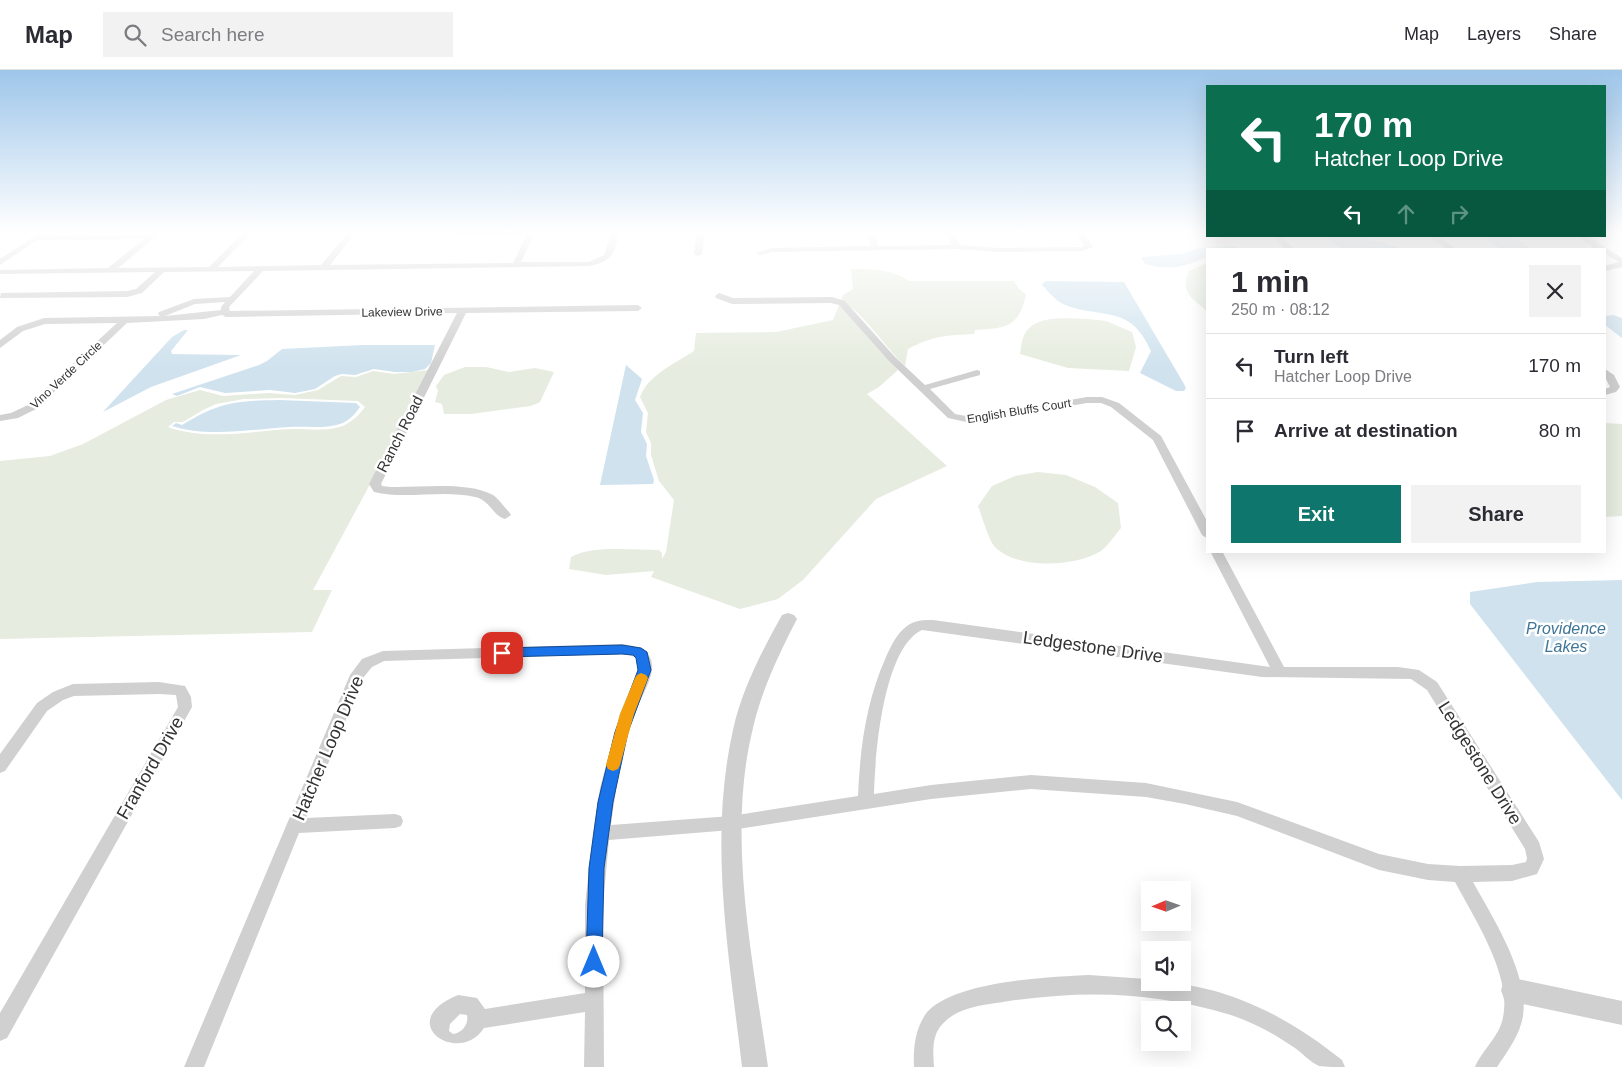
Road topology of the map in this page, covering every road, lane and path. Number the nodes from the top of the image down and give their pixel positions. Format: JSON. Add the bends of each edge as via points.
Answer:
{"nodes":[{"id":1,"x":155,"y":277,"type":"edge"},
{"id":2,"x":253,"y":277,"type":"edge"},
{"id":3,"x":1,"y":296,"type":"dead end"},
{"id":4,"x":719,"y":296,"type":"dead end"},
{"id":5,"x":233,"y":298,"type":"junction"},
{"id":6,"x":194,"y":302,"type":"junction"},
{"id":7,"x":638,"y":308,"type":"dead end"},
{"id":8,"x":225,"y":312,"type":"junction"},
{"id":9,"x":462,"y":312,"type":"junction"},
{"id":10,"x":189,"y":316,"type":"junction"},
{"id":11,"x":153,"y":318,"type":"junction"},
{"id":12,"x":125,"y":320,"type":"junction"},
{"id":13,"x":0,"y":345,"type":"edge"},
{"id":14,"x":977,"y":373,"type":"dead end"},
{"id":15,"x":1606,"y":373,"type":"edge"},
{"id":16,"x":923,"y":388,"type":"junction"},
{"id":17,"x":1618,"y":388,"type":"edge"},
{"id":18,"x":1606,"y":392,"type":"edge"},
{"id":19,"x":0,"y":418,"type":"edge"},
{"id":20,"x":505,"y":515,"type":"dead end"},
{"id":21,"x":1206,"y":531,"type":"edge"},
{"id":22,"x":1217,"y":553,"type":"edge"},
{"id":23,"x":788,"y":619,"type":"dead end"},
{"id":24,"x":1279,"y":671,"type":"junction"},
{"id":25,"x":0,"y":766,"type":"edge"},
{"id":26,"x":866,"y":802,"type":"junction"},
{"id":27,"x":395,"y":821,"type":"dead end"},
{"id":28,"x":731,"y":823,"type":"junction"},
{"id":29,"x":294,"y":826,"type":"junction"},
{"id":30,"x":601,"y":832,"type":"junction"},
{"id":31,"x":1460,"y":874,"type":"junction"},
{"id":32,"x":1513,"y":990,"type":"junction"},
{"id":33,"x":594,"y":1001,"type":"junction"},
{"id":34,"x":1622,"y":1013,"type":"edge"},
{"id":35,"x":478,"y":1020,"type":"dead end"},
{"id":36,"x":0,"y":1031,"type":"edge"},
{"id":37,"x":194,"y":1067,"type":"edge"},
{"id":38,"x":594,"y":1067,"type":"edge"},
{"id":39,"x":755,"y":1067,"type":"edge"},
{"id":40,"x":924,"y":1067,"type":"edge"},
{"id":41,"x":1335,"y":1067,"type":"edge"},
{"id":42,"x":1485,"y":1067,"type":"edge"}],
"edges":[{"from":1,"to":3,"type":"street","via":[[139,291],[127,294]]},
{"from":2,"to":5,"type":"street"},
{"from":4,"to":16,"type":"street","name":"English Bluffs Court","via":[[732,301],[832,300],[842,303]]},
{"from":5,"to":6,"type":"street","name":"Vino Verde Circle"},
{"from":5,"to":8,"type":"street"},
{"from":6,"to":10,"type":"street","via":[[186,310]]},
{"from":6,"to":11,"type":"street","name":"Vino Verde Circle"},
{"from":7,"to":9,"type":"street","name":"Lakeview Drive"},
{"from":8,"to":9,"type":"street","name":"Lakeview Drive","via":[[236,315]]},
{"from":8,"to":10,"type":"street","name":"Vino Verde Circle"},
{"from":9,"to":20,"type":"street","name":"Ranch Road","via":[[375,484],[378,489],[391,492],[462,492],[488,498]]},
{"from":10,"to":11,"type":"street","name":"Vino Verde Circle"},
{"from":11,"to":12,"type":"street","name":"Vino Verde Circle"},
{"from":12,"to":13,"type":"street","name":"Vino Verde Circle","via":[[34,323],[20,329]]},
{"from":12,"to":19,"type":"street","name":"Vino Verde Circle","via":[[32,407],[14,416]]},
{"from":14,"to":16,"type":"street"},
{"from":15,"to":17,"type":"street"},
{"from":16,"to":21,"type":"street","name":"English Bluffs Court","via":[[952,416],[971,420],[1087,400],[1102,400],[1115,405],[1157,438]]},
{"from":17,"to":18,"type":"street"},
{"from":22,"to":24,"type":"street"},
{"from":23,"to":28,"type":"street","via":[[765,660],[744,717],[734,771]]},
{"from":24,"to":26,"type":"street","name":"Ledgestone Drive","via":[[1262,672],[952,627],[918,625],[900,643],[875,704],[868,749]]},
{"from":24,"to":31,"type":"street","name":"Ledgestone Drive","via":[[1398,672],[1414,674],[1432,686],[1535,854],[1534,864],[1526,870]]},
{"from":25,"to":36,"type":"street","name":"Franford Drive","via":[[42,707],[73,690],[159,688],[180,690],[184,697],[185,707]]},
{"from":26,"to":28,"type":"street","name":"Ledgestone Drive"},
{"from":26,"to":31,"type":"street","name":"Ledgestone Drive","via":[[1031,782],[1146,790],[1237,809],[1379,862],[1428,872]]},
{"from":27,"to":29,"type":"street"},
{"from":28,"to":30,"type":"street"},
{"from":28,"to":39,"type":"street","via":[[736,906]]},
{"from":29,"to":30,"type":"street","name":"Hatcher Loop Drive","via":[[357,675],[367,663],[383,656],[636,651],[642,656],[645,670],[616,750]]},
{"from":29,"to":37,"type":"street","name":"Hatcher Loop Drive"},
{"from":30,"to":33,"type":"street","name":"Hatcher Loop Drive","via":[[594,904]]},
{"from":31,"to":32,"type":"street","via":[[1504,963]]},
{"from":32,"to":34,"type":"street"},
{"from":32,"to":42,"type":"street","via":[[1513,1016],[1508,1031]]},
{"from":33,"to":35,"type":"street"},
{"from":33,"to":38,"type":"street","name":"Hatcher Loop Drive"},
{"from":40,"to":41,"type":"street","via":[[922,1055],[935,1018],[955,1003],[1043,987],[1091,984],[1171,993],[1246,1011],[1298,1037]]}]}
